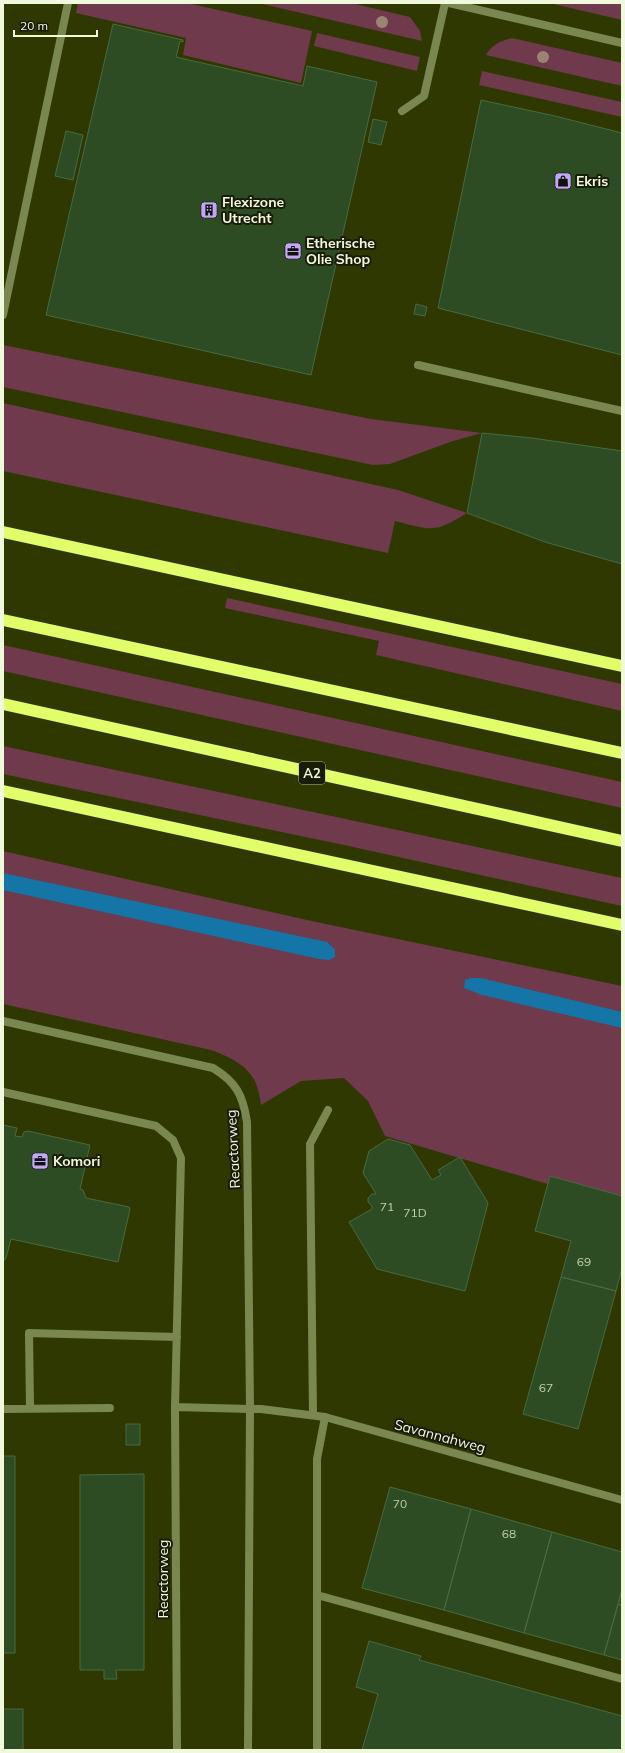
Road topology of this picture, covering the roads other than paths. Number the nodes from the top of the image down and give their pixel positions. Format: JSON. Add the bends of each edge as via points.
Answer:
{"nodes":[{"id":1,"x":68,"y":3,"type":"edge"},
{"id":2,"x":445,"y":3,"type":"edge"},
{"id":3,"x":449,"y":3,"type":"edge"},
{"id":4,"x":622,"y":43,"type":"edge"},
{"id":5,"x":402,"y":111,"type":"dead end"},
{"id":6,"x":3,"y":315,"type":"edge"},
{"id":7,"x":418,"y":365,"type":"dead end"},
{"id":8,"x":622,"y":411,"type":"edge"},
{"id":9,"x":3,"y":532,"type":"edge"},
{"id":10,"x":3,"y":620,"type":"edge"},
{"id":11,"x":622,"y":666,"type":"edge"},
{"id":12,"x":3,"y":704,"type":"edge"},
{"id":13,"x":622,"y":753,"type":"edge"},
{"id":14,"x":3,"y":791,"type":"edge"},
{"id":15,"x":622,"y":841,"type":"edge"},
{"id":16,"x":622,"y":925,"type":"edge"},
{"id":17,"x":3,"y":1021,"type":"edge"},
{"id":18,"x":3,"y":1092,"type":"edge"},
{"id":19,"x":328,"y":1110,"type":"dead end"},
{"id":20,"x":177,"y":1337,"type":"junction"},
{"id":21,"x":176,"y":1407,"type":"junction"},
{"id":22,"x":30,"y":1408,"type":"junction"},
{"id":23,"x":110,"y":1408,"type":"dead end"},
{"id":24,"x":250,"y":1408,"type":"junction"},
{"id":25,"x":3,"y":1409,"type":"edge"},
{"id":26,"x":313,"y":1415,"type":"junction"},
{"id":27,"x":325,"y":1417,"type":"junction"},
{"id":28,"x":622,"y":1500,"type":"edge"},
{"id":29,"x":317,"y":1595,"type":"junction"},
{"id":30,"x":622,"y":1680,"type":"edge"},
{"id":31,"x":177,"y":1750,"type":"edge"},
{"id":32,"x":248,"y":1750,"type":"edge"},
{"id":33,"x":317,"y":1750,"type":"edge"}],
"edges":[{"from":1,"to":6,"type":"street"},
{"from":2,"to":5,"type":"street","via":[[424,96]]},
{"from":3,"to":4,"type":"street"},
{"from":7,"to":8,"type":"street"},
{"from":9,"to":11,"type":"highway"},
{"from":10,"to":13,"type":"highway"},
{"from":12,"to":15,"type":"highway","number":"A2"},
{"from":14,"to":16,"type":"highway"},
{"from":17,"to":24,"type":"street","name":"Reactorweg","via":[[212,1068],[227,1076],[237,1088],[245,1104],[247,1122]]},
{"from":18,"to":20,"type":"street","name":"Reactorweg","via":[[156,1126],[173,1140],[181,1158]]},
{"from":19,"to":26,"type":"street","via":[[310,1144]]},
{"from":20,"to":21,"type":"street","name":"Reactorweg"},
{"from":20,"to":22,"type":"street","via":[[29,1333]]},
{"from":21,"to":24,"type":"street"},
{"from":21,"to":31,"type":"street","name":"Reactorweg"},
{"from":22,"to":23,"type":"street"},
{"from":22,"to":25,"type":"street"},
{"from":24,"to":26,"type":"street","name":"Savannahweg"},
{"from":24,"to":32,"type":"street","name":"Reactorweg"},
{"from":26,"to":27,"type":"street","name":"Savannahweg"},
{"from":27,"to":28,"type":"street","name":"Savannahweg"},
{"from":27,"to":29,"type":"street","via":[[317,1459]]},
{"from":29,"to":30,"type":"street"},
{"from":29,"to":33,"type":"street"}]}
